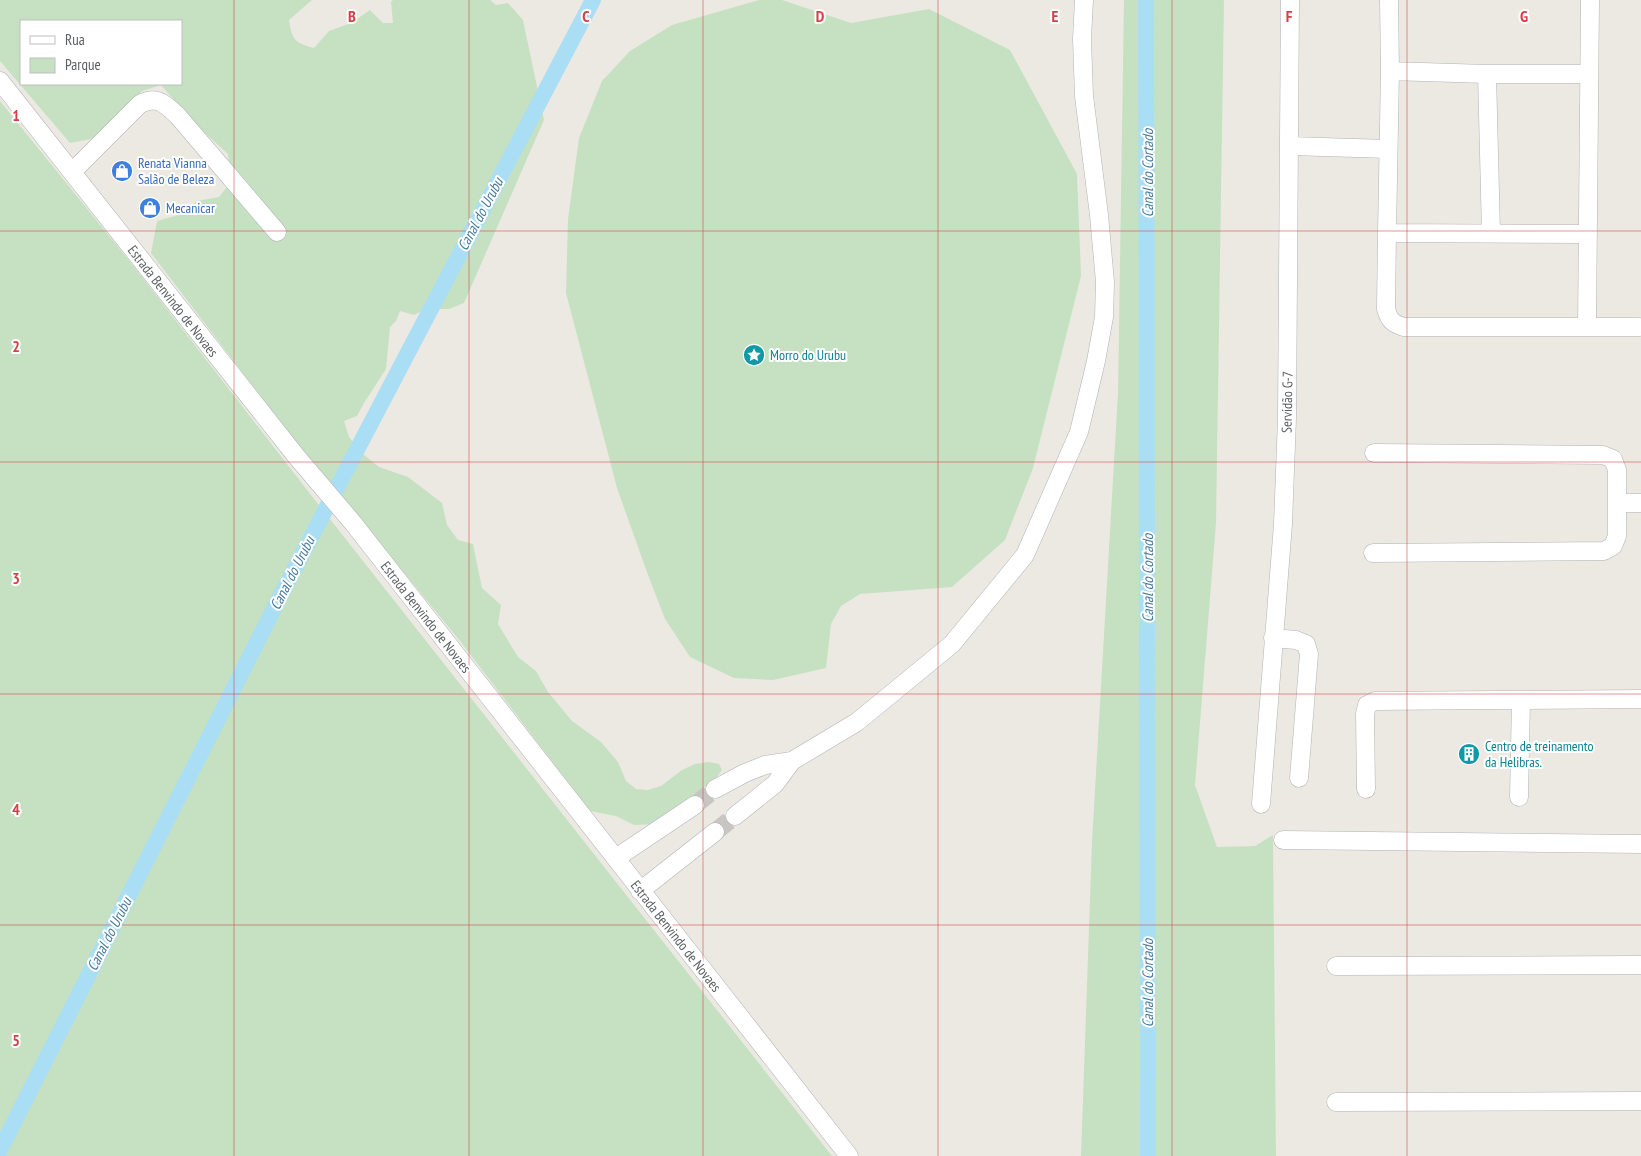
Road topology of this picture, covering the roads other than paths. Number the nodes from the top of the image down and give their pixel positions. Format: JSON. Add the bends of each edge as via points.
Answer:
{"nodes":[{"id":1,"x":1084,"y":0,"type":"edge"},
{"id":2,"x":1290,"y":0,"type":"edge"},
{"id":3,"x":1389,"y":0,"type":"edge"},
{"id":4,"x":1590,"y":0,"type":"edge"},
{"id":5,"x":1390,"y":71,"type":"junction"},
{"id":6,"x":1487,"y":74,"type":"junction"},
{"id":7,"x":1589,"y":74,"type":"junction"},
{"id":8,"x":0,"y":80,"type":"edge"},
{"id":9,"x":1290,"y":146,"type":"junction"},
{"id":10,"x":1388,"y":149,"type":"junction"},
{"id":11,"x":72,"y":172,"type":"junction"},
{"id":12,"x":277,"y":232,"type":"dead end"},
{"id":13,"x":1387,"y":233,"type":"junction"},
{"id":14,"x":1491,"y":233,"type":"junction"},
{"id":15,"x":1588,"y":234,"type":"junction"},
{"id":16,"x":1588,"y":327,"type":"junction"},
{"id":17,"x":1639,"y":327,"type":"dead end"},
{"id":18,"x":1374,"y":453,"type":"dead end"},
{"id":19,"x":1618,"y":503,"type":"junction"},
{"id":20,"x":1641,"y":503,"type":"edge"},
{"id":21,"x":1373,"y":553,"type":"dead end"},
{"id":22,"x":1273,"y":638,"type":"junction"},
{"id":23,"x":1641,"y":699,"type":"edge"},
{"id":24,"x":1522,"y":700,"type":"junction"},
{"id":25,"x":792,"y":761,"type":"junction"},
{"id":26,"x":1299,"y":778,"type":"dead end"},
{"id":27,"x":715,"y":789,"type":"tunnel mouth"},
{"id":28,"x":1366,"y":789,"type":"dead end"},
{"id":29,"x":1519,"y":797,"type":"dead end"},
{"id":30,"x":1261,"y":804,"type":"dead end"},
{"id":31,"x":694,"y":805,"type":"tunnel mouth"},
{"id":32,"x":735,"y":816,"type":"tunnel mouth"},
{"id":33,"x":715,"y":832,"type":"tunnel mouth"},
{"id":34,"x":1284,"y":840,"type":"dead end"},
{"id":35,"x":1641,"y":844,"type":"edge"},
{"id":36,"x":616,"y":858,"type":"junction"},
{"id":37,"x":640,"y":891,"type":"junction"},
{"id":38,"x":1641,"y":965,"type":"edge"},
{"id":39,"x":1336,"y":966,"type":"dead end"},
{"id":40,"x":1641,"y":1101,"type":"edge"},
{"id":41,"x":1336,"y":1102,"type":"dead end"},
{"id":42,"x":849,"y":1156,"type":"edge"}],
"edges":[{"from":1,"to":25,"type":"street","via":[[1084,96],[1105,282],[1098,352],[1079,432],[1025,555],[952,644],[857,722]]},
{"from":2,"to":9,"type":"street","name":"Servidão G-7"},
{"from":3,"to":5,"type":"street"},
{"from":4,"to":7,"type":"street"},
{"from":5,"to":6,"type":"street"},
{"from":5,"to":10,"type":"street"},
{"from":6,"to":7,"type":"street"},
{"from":6,"to":14,"type":"street"},
{"from":7,"to":15,"type":"street"},
{"from":8,"to":11,"type":"street","name":"Estrada Benvindo de Novaes"},
{"from":9,"to":10,"type":"street"},
{"from":9,"to":22,"type":"street","name":"Servidão G-7","via":[[1287,418],[1283,524]]},
{"from":10,"to":13,"type":"street"},
{"from":11,"to":12,"type":"street","via":[[140,104],[154,99],[178,115]]},
{"from":11,"to":36,"type":"street","name":"Estrada Benvindo de Novaes"},
{"from":13,"to":14,"type":"street"},
{"from":13,"to":16,"type":"street","via":[[1386,309],[1395,324],[1404,327]]},
{"from":14,"to":15,"type":"street"},
{"from":15,"to":16,"type":"street"},
{"from":16,"to":17,"type":"street"},
{"from":18,"to":19,"type":"street","via":[[1603,454],[1613,459],[1617,470]]},
{"from":19,"to":20,"type":"street"},
{"from":19,"to":21,"type":"street","via":[[1617,536],[1613,546],[1604,551]]},
{"from":22,"to":26,"type":"street","via":[[1306,644],[1309,654]]},
{"from":22,"to":30,"type":"street","name":"Servidão G-7"},
{"from":23,"to":24,"type":"street"},
{"from":24,"to":28,"type":"street","via":[[1375,701],[1367,705]]},
{"from":24,"to":29,"type":"street"},
{"from":25,"to":27,"type":"street","via":[[766,765]]},
{"from":25,"to":32,"type":"street","via":[[775,784]]},
{"from":31,"to":36,"type":"street"},
{"from":33,"to":37,"type":"street"},
{"from":34,"to":35,"type":"street"},
{"from":36,"to":37,"type":"street","name":"Estrada Benvindo de Novaes"},
{"from":37,"to":42,"type":"street","name":"Estrada Benvindo de Novaes"},
{"from":38,"to":39,"type":"street"},
{"from":40,"to":41,"type":"street"}]}
